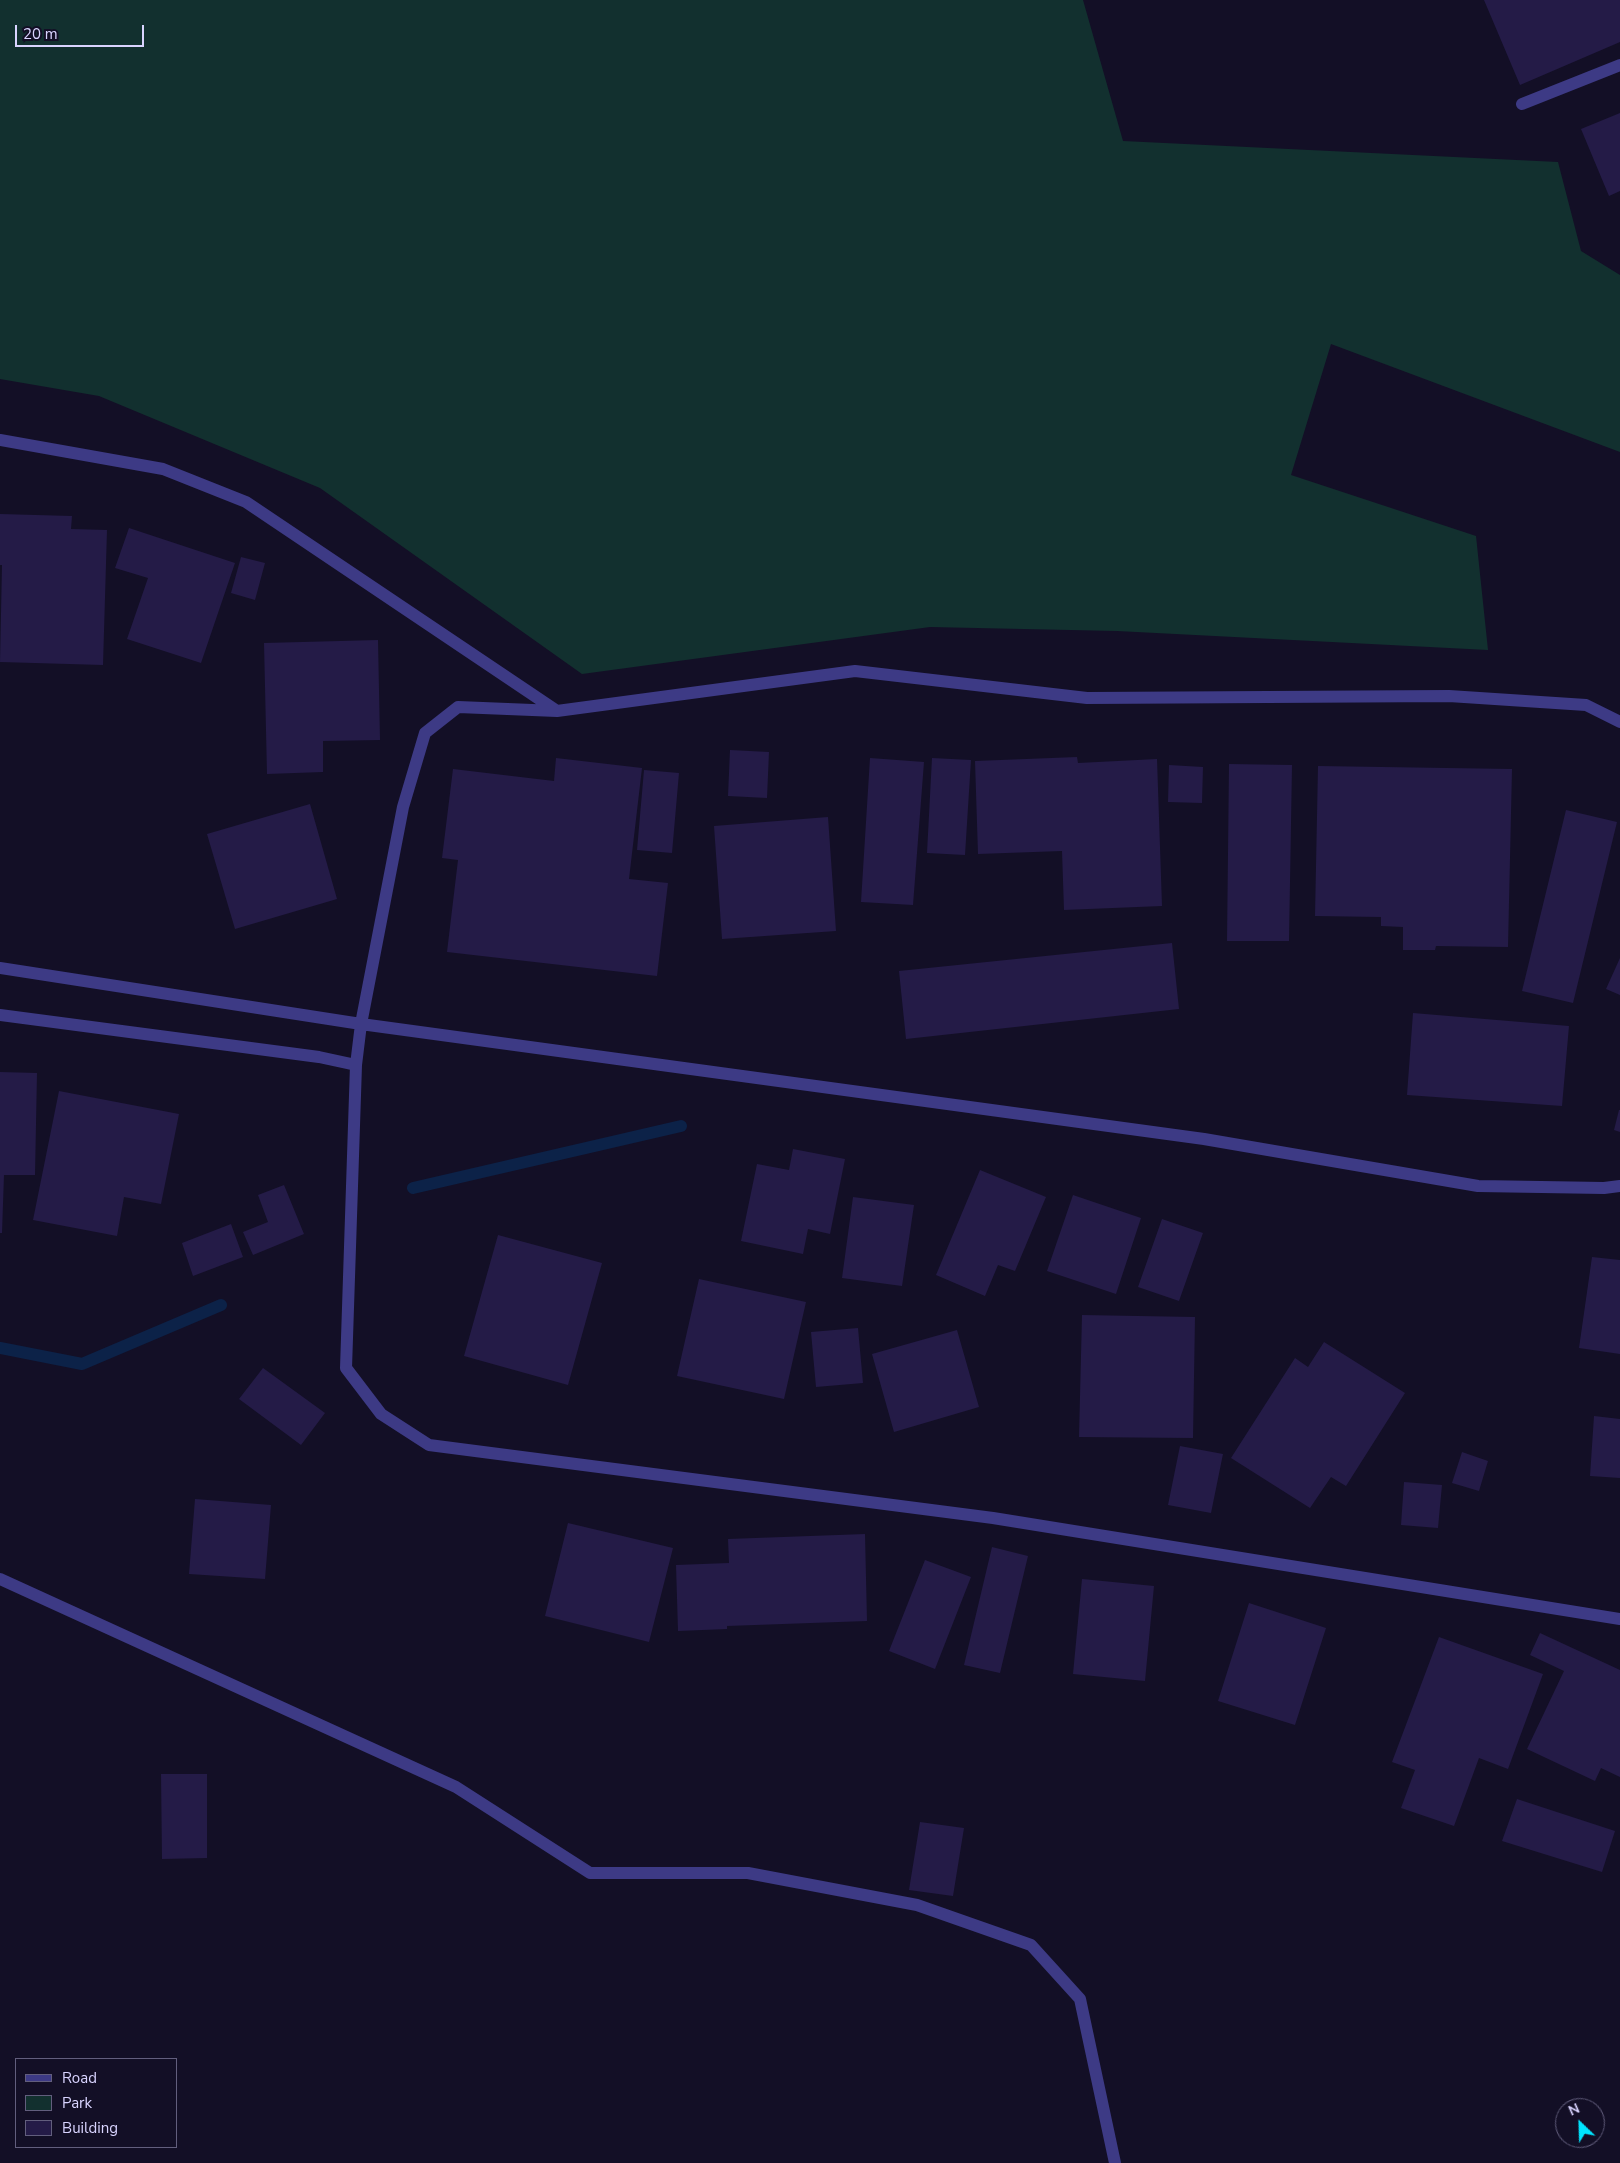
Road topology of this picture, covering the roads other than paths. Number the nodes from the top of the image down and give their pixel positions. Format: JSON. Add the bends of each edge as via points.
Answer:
{"nodes":[{"id":1,"x":1620,"y":65,"type":"edge"},
{"id":2,"x":1522,"y":104,"type":"dead end"},
{"id":3,"x":0,"y":440,"type":"edge"},
{"id":4,"x":557,"y":711,"type":"junction"},
{"id":5,"x":1620,"y":722,"type":"edge"},
{"id":6,"x":0,"y":968,"type":"edge"},
{"id":7,"x":0,"y":1015,"type":"edge"},
{"id":8,"x":361,"y":1024,"type":"junction"},
{"id":9,"x":356,"y":1065,"type":"junction"},
{"id":10,"x":1620,"y":1186,"type":"edge"},
{"id":11,"x":0,"y":1579,"type":"edge"},
{"id":12,"x":1620,"y":1619,"type":"edge"},
{"id":13,"x":1115,"y":2163,"type":"edge"}],
"edges":[{"from":1,"to":2,"type":"street"},
{"from":3,"to":4,"type":"street","via":[[163,469],[246,502]]},
{"from":4,"to":5,"type":"street","via":[[855,671],[1087,698],[1449,696],[1586,704]]},
{"from":4,"to":8,"type":"street","via":[[458,707],[425,733],[403,807]]},
{"from":6,"to":8,"type":"street"},
{"from":7,"to":9,"type":"street","via":[[319,1057]]},
{"from":8,"to":9,"type":"street"},
{"from":8,"to":10,"type":"street","via":[[1204,1139],[1478,1186]]},
{"from":9,"to":12,"type":"street","via":[[346,1368],[381,1414],[428,1445],[992,1518]]},
{"from":11,"to":13,"type":"street","via":[[456,1787],[590,1873],[748,1873],[918,1905],[1030,1945],[1080,1999]]}]}
